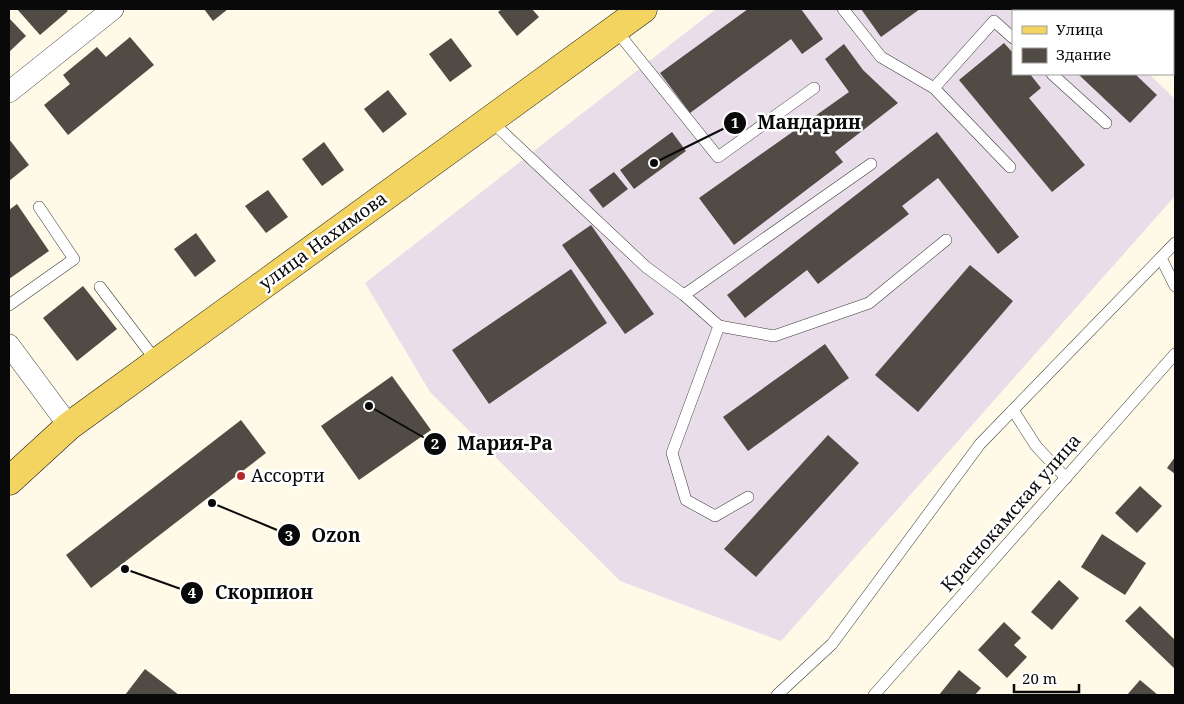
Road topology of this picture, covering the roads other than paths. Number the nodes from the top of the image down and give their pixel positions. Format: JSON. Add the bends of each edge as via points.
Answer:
{"nodes":[{"id":1,"x":113,"y":9,"type":"edge"},
{"id":2,"x":643,"y":9,"type":"edge"},
{"id":3,"x":843,"y":9,"type":"edge"},
{"id":4,"x":615,"y":29,"type":"junction"},
{"id":5,"x":1012,"y":37,"type":"edge"},
{"id":6,"x":1053,"y":75,"type":"edge"},
{"id":7,"x":814,"y":88,"type":"dead end"},
{"id":8,"x":934,"y":88,"type":"junction"},
{"id":9,"x":9,"y":92,"type":"edge"},
{"id":10,"x":489,"y":119,"type":"junction"},
{"id":11,"x":1106,"y":123,"type":"dead end"},
{"id":12,"x":871,"y":164,"type":"dead end"},
{"id":13,"x":1010,"y":166,"type":"dead end"},
{"id":14,"x":39,"y":207,"type":"dead end"},
{"id":15,"x":946,"y":240,"type":"dead end"},
{"id":16,"x":1175,"y":243,"type":"edge"},
{"id":17,"x":1161,"y":258,"type":"junction"},
{"id":18,"x":1175,"y":286,"type":"edge"},
{"id":19,"x":100,"y":287,"type":"dead end"},
{"id":20,"x":684,"y":295,"type":"junction"},
{"id":21,"x":9,"y":305,"type":"edge"},
{"id":22,"x":719,"y":326,"type":"junction"},
{"id":23,"x":9,"y":345,"type":"edge"},
{"id":24,"x":1175,"y":354,"type":"edge"},
{"id":25,"x":157,"y":362,"type":"junction"},
{"id":26,"x":1013,"y":410,"type":"junction"},
{"id":27,"x":69,"y":426,"type":"junction"},
{"id":28,"x":1066,"y":478,"type":"junction"},
{"id":29,"x":9,"y":481,"type":"edge"},
{"id":30,"x":748,"y":497,"type":"dead end"},
{"id":31,"x":777,"y":695,"type":"edge"},
{"id":32,"x":874,"y":695,"type":"edge"}],
"edges":[{"from":1,"to":9,"type":"street"},
{"from":2,"to":4,"type":"main road","name":"улица Нахимова"},
{"from":3,"to":8,"type":"lane","via":[[881,57]]},
{"from":4,"to":7,"type":"lane","via":[[718,157]]},
{"from":4,"to":10,"type":"main road","name":"улица Нахимова"},
{"from":5,"to":8,"type":"lane","via":[[994,21]]},
{"from":6,"to":11,"type":"lane"},
{"from":8,"to":13,"type":"lane"},
{"from":10,"to":20,"type":"lane","via":[[646,267]]},
{"from":10,"to":25,"type":"main road","name":"улица Нахимова"},
{"from":12,"to":20,"type":"lane"},
{"from":14,"to":21,"type":"lane","via":[[74,258]]},
{"from":15,"to":22,"type":"lane","via":[[869,303],[774,336]]},
{"from":16,"to":17,"type":"lane"},
{"from":17,"to":18,"type":"lane"},
{"from":17,"to":26,"type":"lane"},
{"from":19,"to":25,"type":"lane"},
{"from":20,"to":22,"type":"lane"},
{"from":22,"to":30,"type":"lane","via":[[672,453],[686,500],[715,516]]},
{"from":23,"to":27,"type":"street"},
{"from":24,"to":28,"type":"lane","name":"Краснокамская улица"},
{"from":25,"to":27,"type":"main road","name":"улица Нахимова"},
{"from":26,"to":28,"type":"lane","via":[[1036,446]]},
{"from":26,"to":31,"type":"lane","via":[[980,444],[832,644]]},
{"from":27,"to":29,"type":"main road","name":"улица Нахимова"},
{"from":28,"to":32,"type":"lane","name":"Краснокамская улица"}]}
